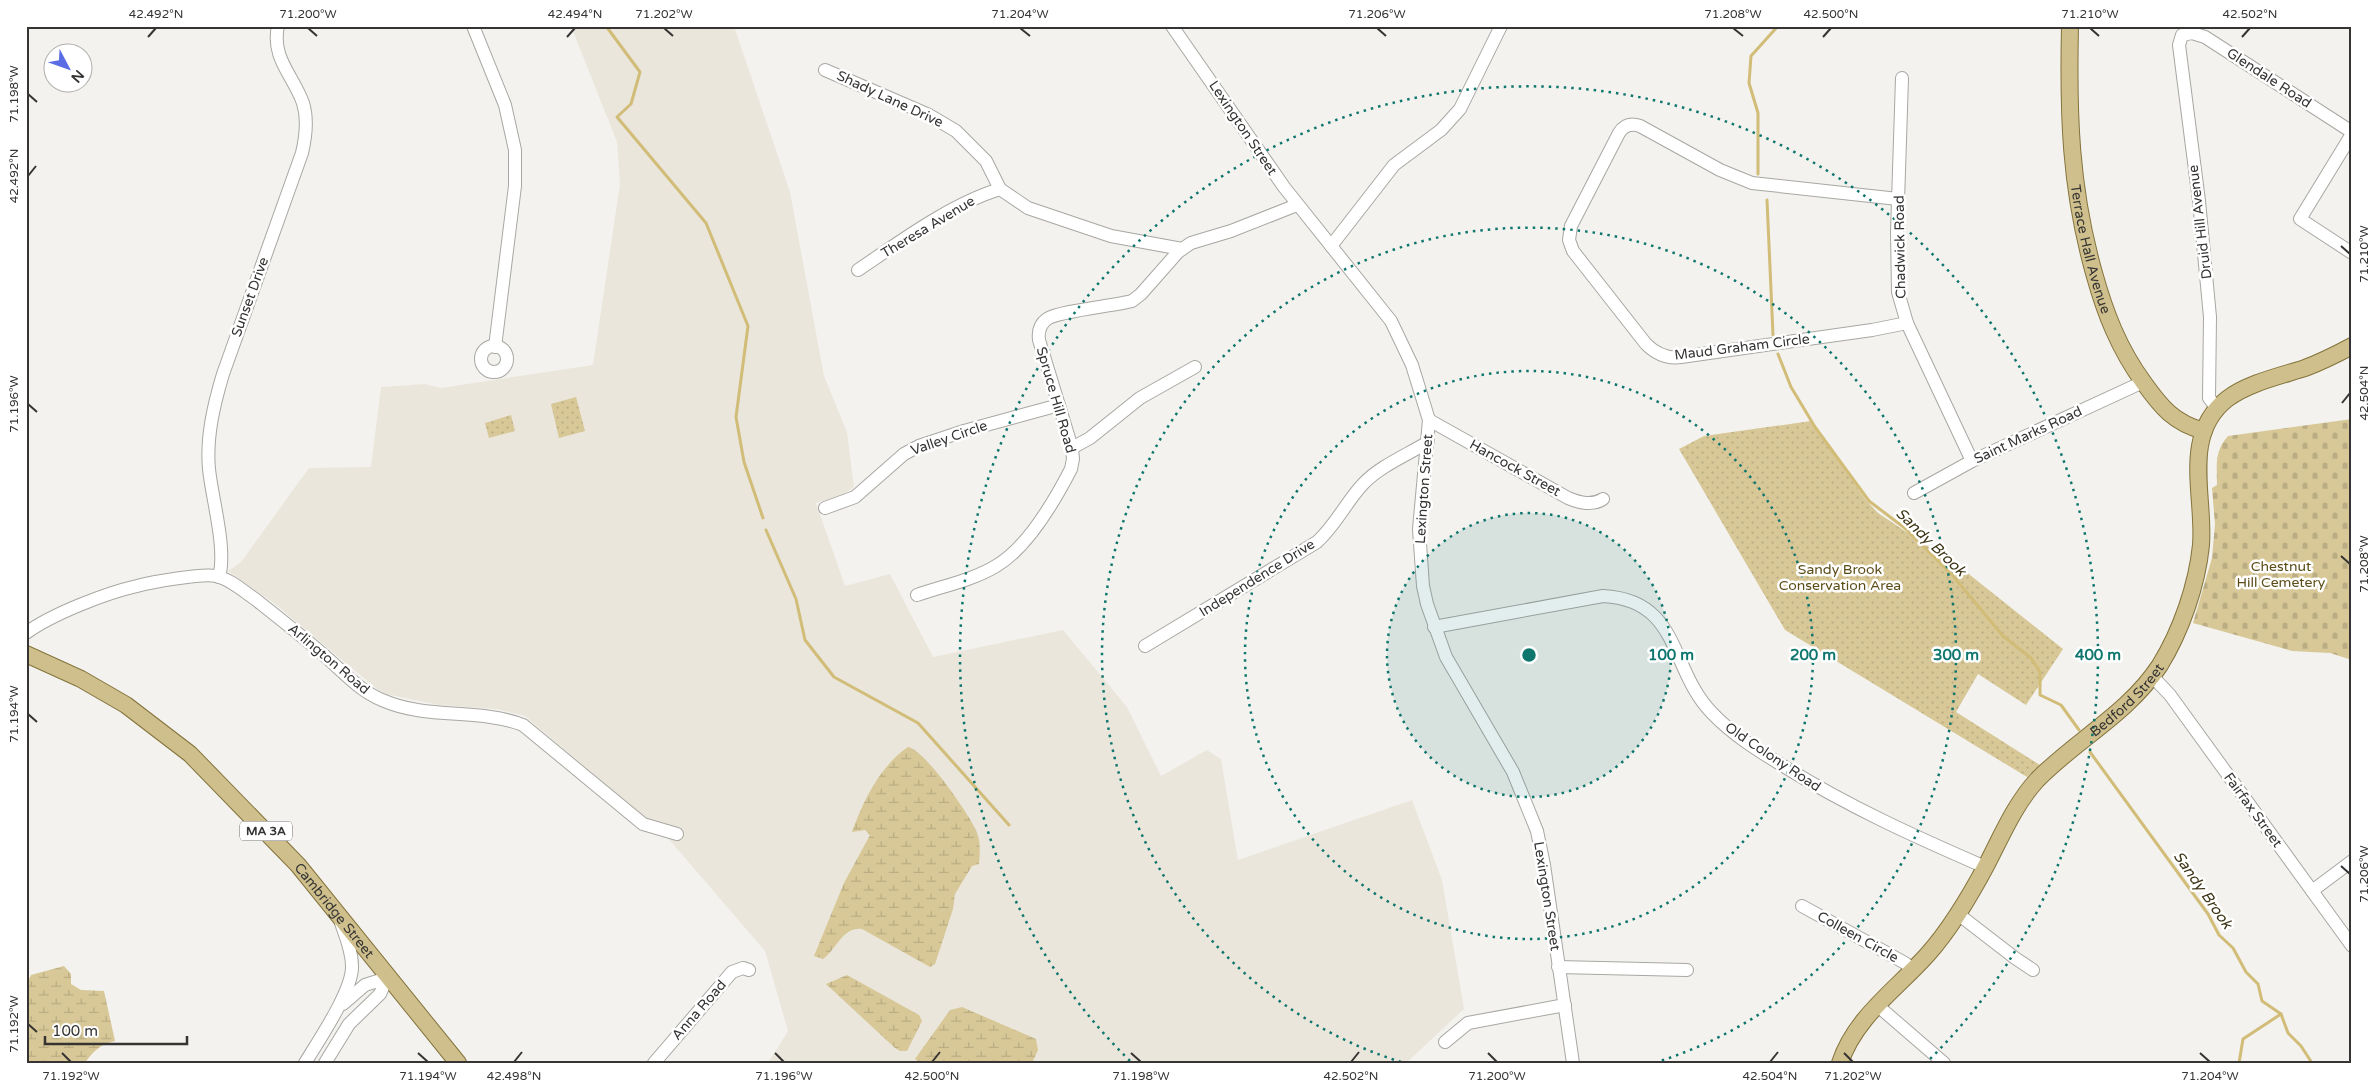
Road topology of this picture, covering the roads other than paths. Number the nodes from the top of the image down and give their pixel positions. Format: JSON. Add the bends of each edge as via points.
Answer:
{"nodes":[{"id":1,"x":278,"y":26,"type":"edge"},
{"id":2,"x":473,"y":26,"type":"edge"},
{"id":3,"x":1172,"y":26,"type":"edge"},
{"id":4,"x":1500,"y":26,"type":"edge"},
{"id":5,"x":2070,"y":26,"type":"edge"},
{"id":6,"x":2183,"y":34,"type":"joint"},
{"id":7,"x":825,"y":70,"type":"dead end"},
{"id":8,"x":1902,"y":78,"type":"dead end"},
{"id":9,"x":2352,"y":133,"type":"edge"},
{"id":10,"x":1000,"y":189,"type":"junction"},
{"id":11,"x":1898,"y":199,"type":"junction"},
{"id":12,"x":1298,"y":205,"type":"junction"},
{"id":13,"x":1331,"y":246,"type":"junction"},
{"id":14,"x":1182,"y":249,"type":"junction"},
{"id":15,"x":2352,"y":253,"type":"edge"},
{"id":16,"x":858,"y":270,"type":"dead end"},
{"id":17,"x":1907,"y":323,"type":"junction"},
{"id":18,"x":2352,"y":346,"type":"edge"},
{"id":19,"x":495,"y":347,"type":"dead end"},
{"id":20,"x":1195,"y":366,"type":"dead end"},
{"id":21,"x":2143,"y":382,"type":"junction"},
{"id":22,"x":1059,"y":405,"type":"junction"},
{"id":23,"x":2217,"y":410,"type":"junction"},
{"id":24,"x":1429,"y":420,"type":"junction"},
{"id":25,"x":2204,"y":431,"type":"junction"},
{"id":26,"x":1428,"y":442,"type":"junction"},
{"id":27,"x":1072,"y":448,"type":"junction"},
{"id":28,"x":1972,"y":461,"type":"junction"},
{"id":29,"x":1914,"y":492,"type":"dead end"},
{"id":30,"x":1603,"y":500,"type":"dead end"},
{"id":31,"x":825,"y":508,"type":"dead end"},
{"id":32,"x":219,"y":576,"type":"junction"},
{"id":33,"x":917,"y":595,"type":"dead end"},
{"id":34,"x":1434,"y":627,"type":"junction"},
{"id":35,"x":26,"y":633,"type":"edge"},
{"id":36,"x":1145,"y":646,"type":"dead end"},
{"id":37,"x":26,"y":654,"type":"edge"},
{"id":38,"x":2152,"y":676,"type":"junction"},
{"id":39,"x":677,"y":834,"type":"dead end"},
{"id":40,"x":2352,"y":861,"type":"edge"},
{"id":41,"x":1985,"y":867,"type":"junction"},
{"id":42,"x":2312,"y":891,"type":"junction"},
{"id":43,"x":1802,"y":906,"type":"dead end"},
{"id":44,"x":1958,"y":914,"type":"junction"},
{"id":45,"x":340,"y":918,"type":"junction"},
{"id":46,"x":2352,"y":946,"type":"edge"},
{"id":47,"x":1558,"y":967,"type":"junction"},
{"id":48,"x":749,"y":970,"type":"dead end"},
{"id":49,"x":1686,"y":970,"type":"dead end"},
{"id":50,"x":1913,"y":970,"type":"junction"},
{"id":51,"x":2033,"y":970,"type":"dead end"},
{"id":52,"x":387,"y":978,"type":"junction"},
{"id":53,"x":1565,"y":1005,"type":"junction"},
{"id":54,"x":1878,"y":1006,"type":"junction"},
{"id":55,"x":326,"y":1025,"type":"junction"},
{"id":56,"x":1445,"y":1042,"type":"dead end"},
{"id":57,"x":305,"y":1063,"type":"edge"},
{"id":58,"x":325,"y":1063,"type":"edge"},
{"id":59,"x":458,"y":1063,"type":"edge"},
{"id":60,"x":654,"y":1063,"type":"edge"},
{"id":61,"x":1573,"y":1063,"type":"edge"},
{"id":62,"x":1840,"y":1063,"type":"edge"},
{"id":63,"x":1944,"y":1063,"type":"edge"}],
"edges":[{"from":1,"to":32,"type":"street","name":"Sunset Drive","via":[[278,53],[303,104],[306,128],[302,153],[214,407],[209,462],[221,553]]},
{"from":2,"to":19,"type":"street","via":[[505,104],[515,150],[514,186]]},
{"from":3,"to":12,"type":"street","name":"Lexington Street"},
{"from":4,"to":13,"type":"street","via":[[1460,109],[1441,130],[1394,165]]},
{"from":5,"to":21,"type":"main road","name":"Terrace Hall Avenue","via":[[2069,129],[2080,216],[2110,324]]},
{"from":6,"to":9,"type":"street","name":"Glendale Road","via":[[2205,37]]},
{"from":6,"to":23,"type":"street","name":"Druid Hill Avenue","via":[[2179,45],[2210,317],[2209,396]]},
{"from":7,"to":10,"type":"street","name":"Shady Lane Drive","via":[[929,115],[956,131],[986,161]]},
{"from":8,"to":11,"type":"street","name":"Chadwick Road"},
{"from":9,"to":15,"type":"street","via":[[2300,219]]},
{"from":10,"to":14,"type":"street","name":"Shady Lane Drive","via":[[1015,201],[1048,216],[1111,236]]},
{"from":10,"to":16,"type":"street","name":"Theresa Avenue","via":[[954,210]]},
{"from":11,"to":17,"type":"street","name":"Chadwick Road","via":[[1898,292]]},
{"from":11,"to":17,"type":"street","name":"Maud Graham Circle","via":[[1752,183],[1640,126],[1631,125],[1619,133],[1571,226],[1569,240],[1574,253],[1648,346],[1668,357],[1680,358]]},
{"from":12,"to":13,"type":"street","name":"Lexington Street"},
{"from":12,"to":14,"type":"street","name":"Spruce Hill Road","via":[[1190,243]]},
{"from":13,"to":24,"type":"street","name":"Lexington Street","via":[[1397,330],[1419,382]]},
{"from":14,"to":22,"type":"street","name":"Spruce Hill Road","via":[[1132,301],[1056,316],[1044,323],[1039,331],[1039,340]]},
{"from":17,"to":28,"type":"street","name":"Chadwick Road"},
{"from":18,"to":23,"type":"main road","name":"Bedford Street","via":[[2320,362],[2238,392]]},
{"from":20,"to":27,"type":"street","via":[[1140,398],[1090,438]]},
{"from":21,"to":25,"type":"main road","name":"Terrace Hall Avenue","via":[[2175,420]]},
{"from":21,"to":28,"type":"street","name":"Saint Marks Road"},
{"from":22,"to":27,"type":"street","name":"Spruce Hill Road"},
{"from":22,"to":31,"type":"street","name":"Valley Circle","via":[[919,446],[904,454],[855,497]]},
{"from":23,"to":25,"type":"main road","name":"Bedford Street"},
{"from":24,"to":26,"type":"street","name":"Lexington Street"},
{"from":24,"to":30,"type":"street","name":"Hancock Street","via":[[1568,498],[1590,504]]},
{"from":25,"to":38,"type":"main road","name":"Bedford Street","via":[[2198,464],[2202,523],[2199,562],[2173,640]]},
{"from":26,"to":34,"type":"street","name":"Lexington Street","via":[[1420,545],[1423,586]]},
{"from":26,"to":36,"type":"street","name":"Independence Drive","via":[[1369,478],[1330,530],[1317,542]]},
{"from":27,"to":33,"type":"street","name":"Spruce Hill Road","via":[[1073,463],[1068,475],[1020,546],[989,569]]},
{"from":28,"to":29,"type":"street","name":"Saint Marks Road"},
{"from":32,"to":35,"type":"street","via":[[126,588],[79,606]]},
{"from":32,"to":39,"type":"street","name":"Arlington Road","via":[[290,626],[369,693],[422,711],[500,718],[523,725],[643,824]]},
{"from":34,"to":41,"type":"street","name":"Old Colony Road","via":[[1603,596],[1641,604],[1654,613],[1665,630],[1704,704],[1745,741],[1872,817]]},
{"from":34,"to":47,"type":"street","name":"Lexington Street","via":[[1455,674],[1513,772],[1528,807],[1541,848]]},
{"from":37,"to":45,"type":"main road","name":"Cambridge Street","number":"MA 3A","via":[[126,705],[183,747],[276,841]]},
{"from":38,"to":41,"type":"main road","name":"Bedford Street","via":[[2115,716],[2052,766],[2026,792]]},
{"from":38,"to":42,"type":"street","name":"Fairfax Street","via":[[2170,695]]},
{"from":40,"to":42,"type":"street"},
{"from":41,"to":44,"type":"main road","name":"Bedford Street"},
{"from":42,"to":46,"type":"street","name":"Fairfax Street"},
{"from":43,"to":50,"type":"street","name":"Colleen Circle"},
{"from":44,"to":50,"type":"main road","name":"Bedford Street"},
{"from":44,"to":51,"type":"street"},
{"from":45,"to":52,"type":"main road","name":"Cambridge Street","number":"MA 3A"},
{"from":45,"to":55,"type":"street","via":[[351,955],[352,973],[347,992]]},
{"from":47,"to":49,"type":"street"},
{"from":47,"to":53,"type":"street","name":"Lexington Street"},
{"from":48,"to":60,"type":"street","name":"Anna Road","via":[[743,968],[732,972]]},
{"from":50,"to":54,"type":"main road","name":"Bedford Street"},
{"from":52,"to":55,"type":"street","via":[[365,985],[340,1007]]},
{"from":52,"to":58,"type":"street","via":[[380,994],[349,1024]]},
{"from":52,"to":59,"type":"main road","name":"Cambridge Street","number":"MA 3A"},
{"from":53,"to":56,"type":"street","via":[[1468,1023]]},
{"from":53,"to":61,"type":"street","name":"Lexington Street"},
{"from":54,"to":62,"type":"main road","name":"Bedford Street","via":[[1855,1032]]},
{"from":54,"to":63,"type":"street"},
{"from":55,"to":57,"type":"street"}]}
